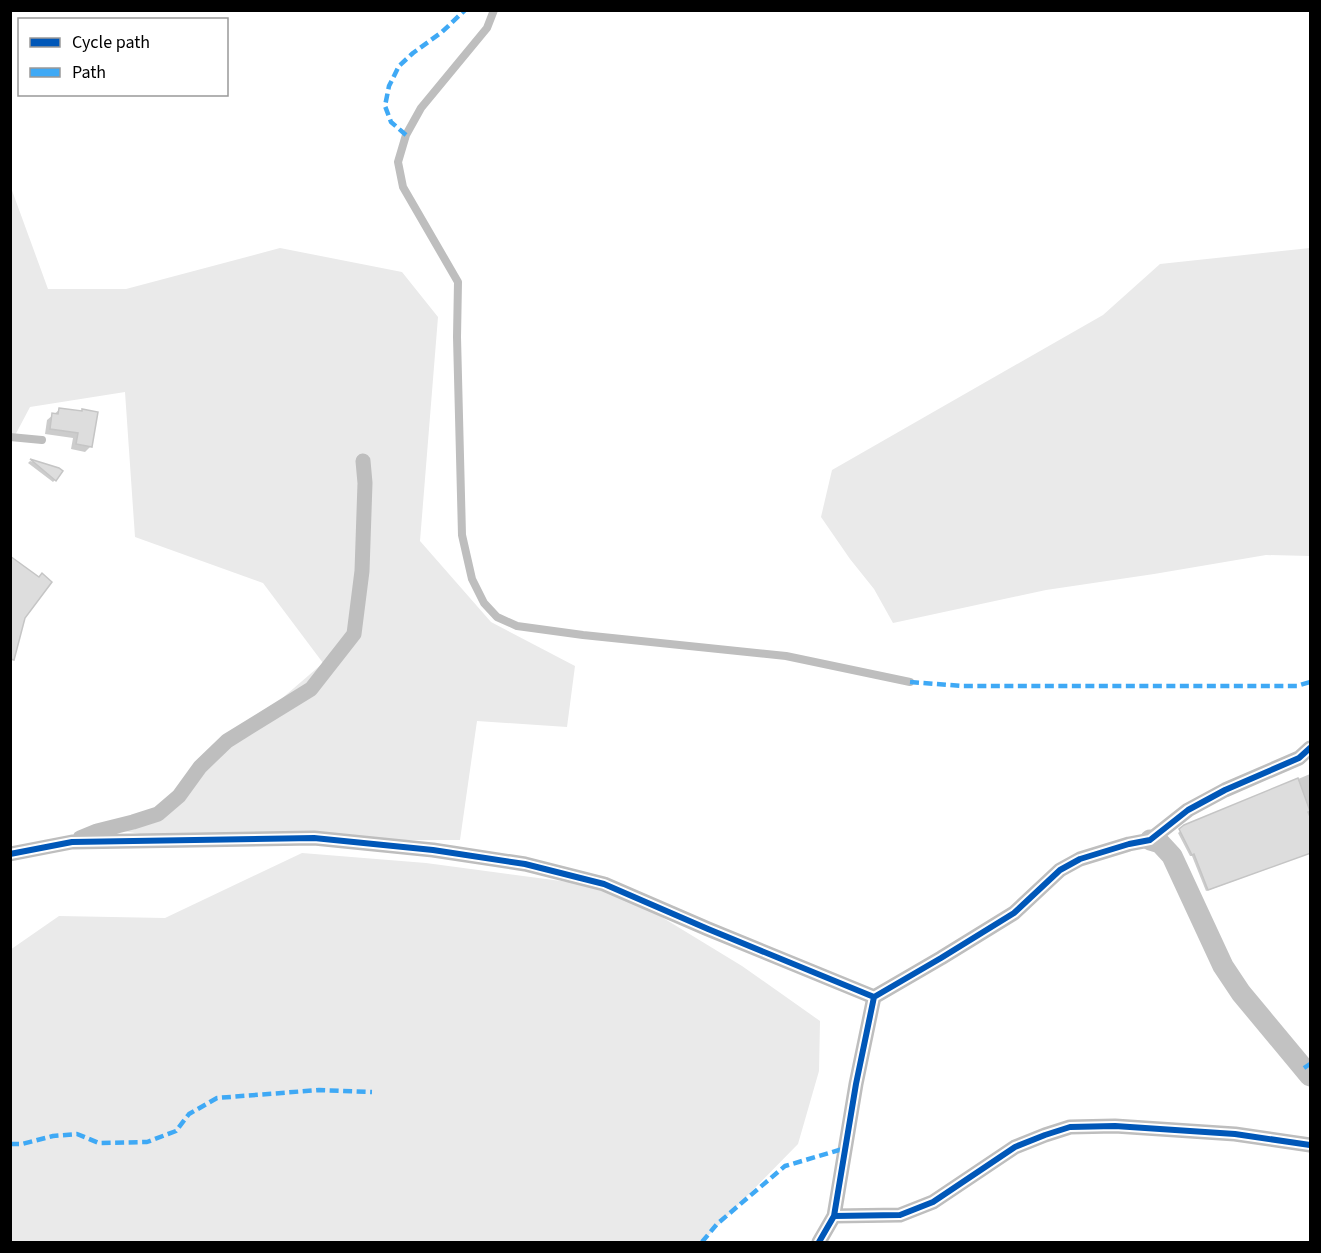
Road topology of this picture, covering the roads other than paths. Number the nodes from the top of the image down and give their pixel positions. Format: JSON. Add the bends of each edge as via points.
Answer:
{"nodes":[{"id":1,"x":494,"y":10,"type":"edge"},
{"id":2,"x":10,"y":437,"type":"edge"},
{"id":3,"x":42,"y":440,"type":"dead end"},
{"id":4,"x":363,"y":461,"type":"dead end"},
{"id":5,"x":910,"y":682,"type":"dead end"},
{"id":6,"x":1311,"y":748,"type":"edge"},
{"id":7,"x":1150,"y":840,"type":"junction"},
{"id":8,"x":72,"y":842,"type":"junction"},
{"id":9,"x":10,"y":854,"type":"edge"},
{"id":10,"x":874,"y":997,"type":"junction"},
{"id":11,"x":1311,"y":1076,"type":"edge"},
{"id":12,"x":1311,"y":1145,"type":"edge"},
{"id":13,"x":834,"y":1216,"type":"junction"},
{"id":14,"x":819,"y":1242,"type":"edge"}],
"edges":[{"from":1,"to":5,"type":"lane","via":[[487,28],[421,108],[406,135],[398,162],[403,187],[458,282],[462,535],[472,579],[484,603],[497,617],[517,626],[786,656]]},
{"from":2,"to":3,"type":"lane"},
{"from":4,"to":8,"type":"street","via":[[363,571],[354,634],[311,689],[227,741],[158,814]]},
{"from":6,"to":7,"type":"street","via":[[1299,758],[1188,810]]},
{"from":7,"to":10,"type":"street","via":[[1080,860],[1060,870],[1014,913]]},
{"from":7,"to":11,"type":"street","via":[[1160,843],[1172,855],[1223,966],[1241,993]]},
{"from":8,"to":9,"type":"street"},
{"from":8,"to":10,"type":"street","via":[[314,837],[525,864],[604,884]]},
{"from":10,"to":13,"type":"street"},
{"from":12,"to":13,"type":"street","via":[[1235,1134],[1070,1127],[1015,1147],[933,1202],[900,1215]]},
{"from":13,"to":14,"type":"street"}]}
